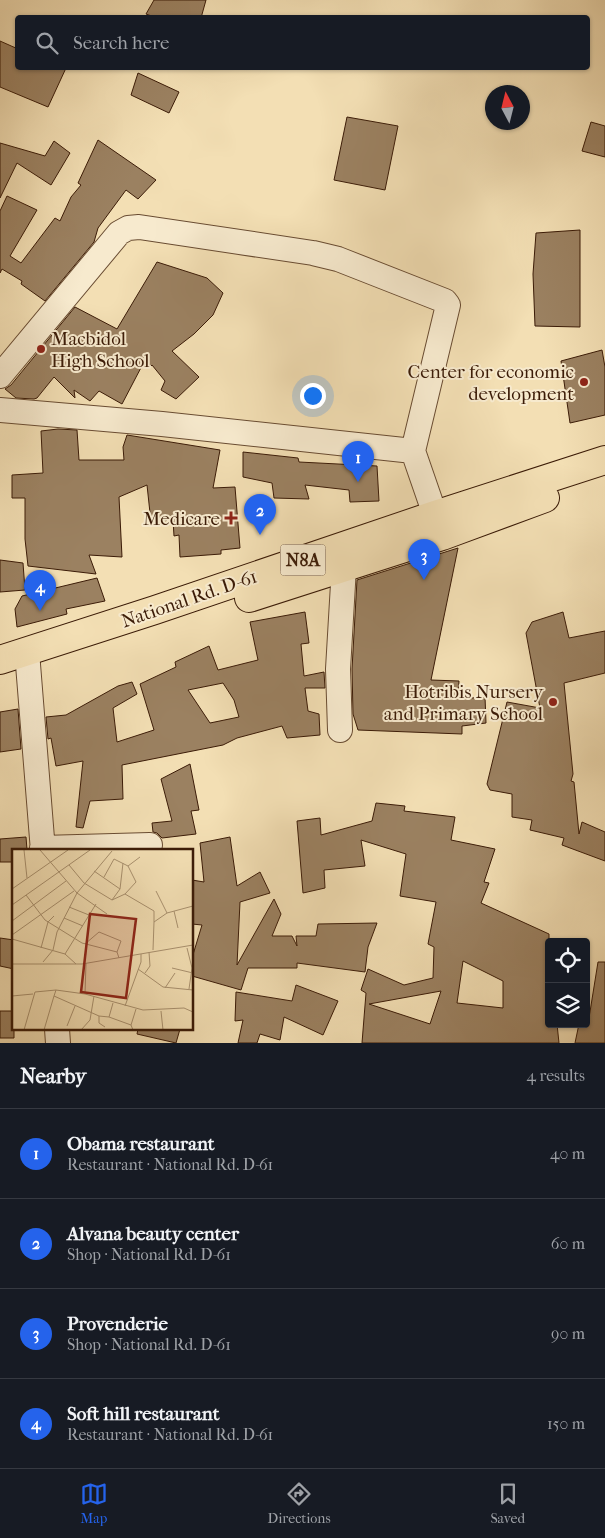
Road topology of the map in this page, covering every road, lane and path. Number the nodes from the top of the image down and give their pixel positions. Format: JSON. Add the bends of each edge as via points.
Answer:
{"nodes":[{"id":1,"x":0,"y":376,"type":"edge"},
{"id":2,"x":0,"y":410,"type":"edge"},
{"id":3,"x":413,"y":451,"type":"junction"},
{"id":4,"x":605,"y":460,"type":"edge"},
{"id":5,"x":605,"y":477,"type":"edge"},
{"id":6,"x":438,"y":525,"type":"junction"},
{"id":7,"x":344,"y":567,"type":"junction"},
{"id":8,"x":0,"y":660,"type":"edge"},
{"id":9,"x":28,"y":660,"type":"junction"},
{"id":10,"x":0,"y":676,"type":"edge"},
{"id":11,"x":340,"y":730,"type":"dead end"},
{"id":12,"x":150,"y":845,"type":"dead end"},
{"id":13,"x":42,"y":849,"type":"edge"},
{"id":14,"x":57,"y":1030,"type":"edge"},
{"id":15,"x":58,"y":1043,"type":"edge"}],
"edges":[{"from":1,"to":3,"type":"street","via":[[119,233],[128,228],[313,253],[338,259],[448,305]]},
{"from":2,"to":3,"type":"street"},
{"from":3,"to":6,"type":"street"},
{"from":4,"to":6,"type":"highway","name":"National Rd. D-61","number":"N8A"},
{"from":5,"to":6,"type":"highway","name":"National Rd. D-61","number":"N8A"},
{"from":6,"to":7,"type":"highway","name":"National Rd. D-61","number":"N8A"},
{"from":6,"to":9,"type":"highway","name":"National Rd. D-61","number":"N8A"},
{"from":7,"to":9,"type":"highway","name":"National Rd. D-61","number":"N8A"},
{"from":7,"to":11,"type":"street","via":[[338,669]]},
{"from":8,"to":9,"type":"highway","name":"National Rd. D-61","number":"N8A"},
{"from":9,"to":10,"type":"highway","name":"National Rd. D-61","number":"N8A"},
{"from":9,"to":13,"type":"street"},
{"from":12,"to":13,"type":"street"},
{"from":14,"to":15,"type":"street"}]}
